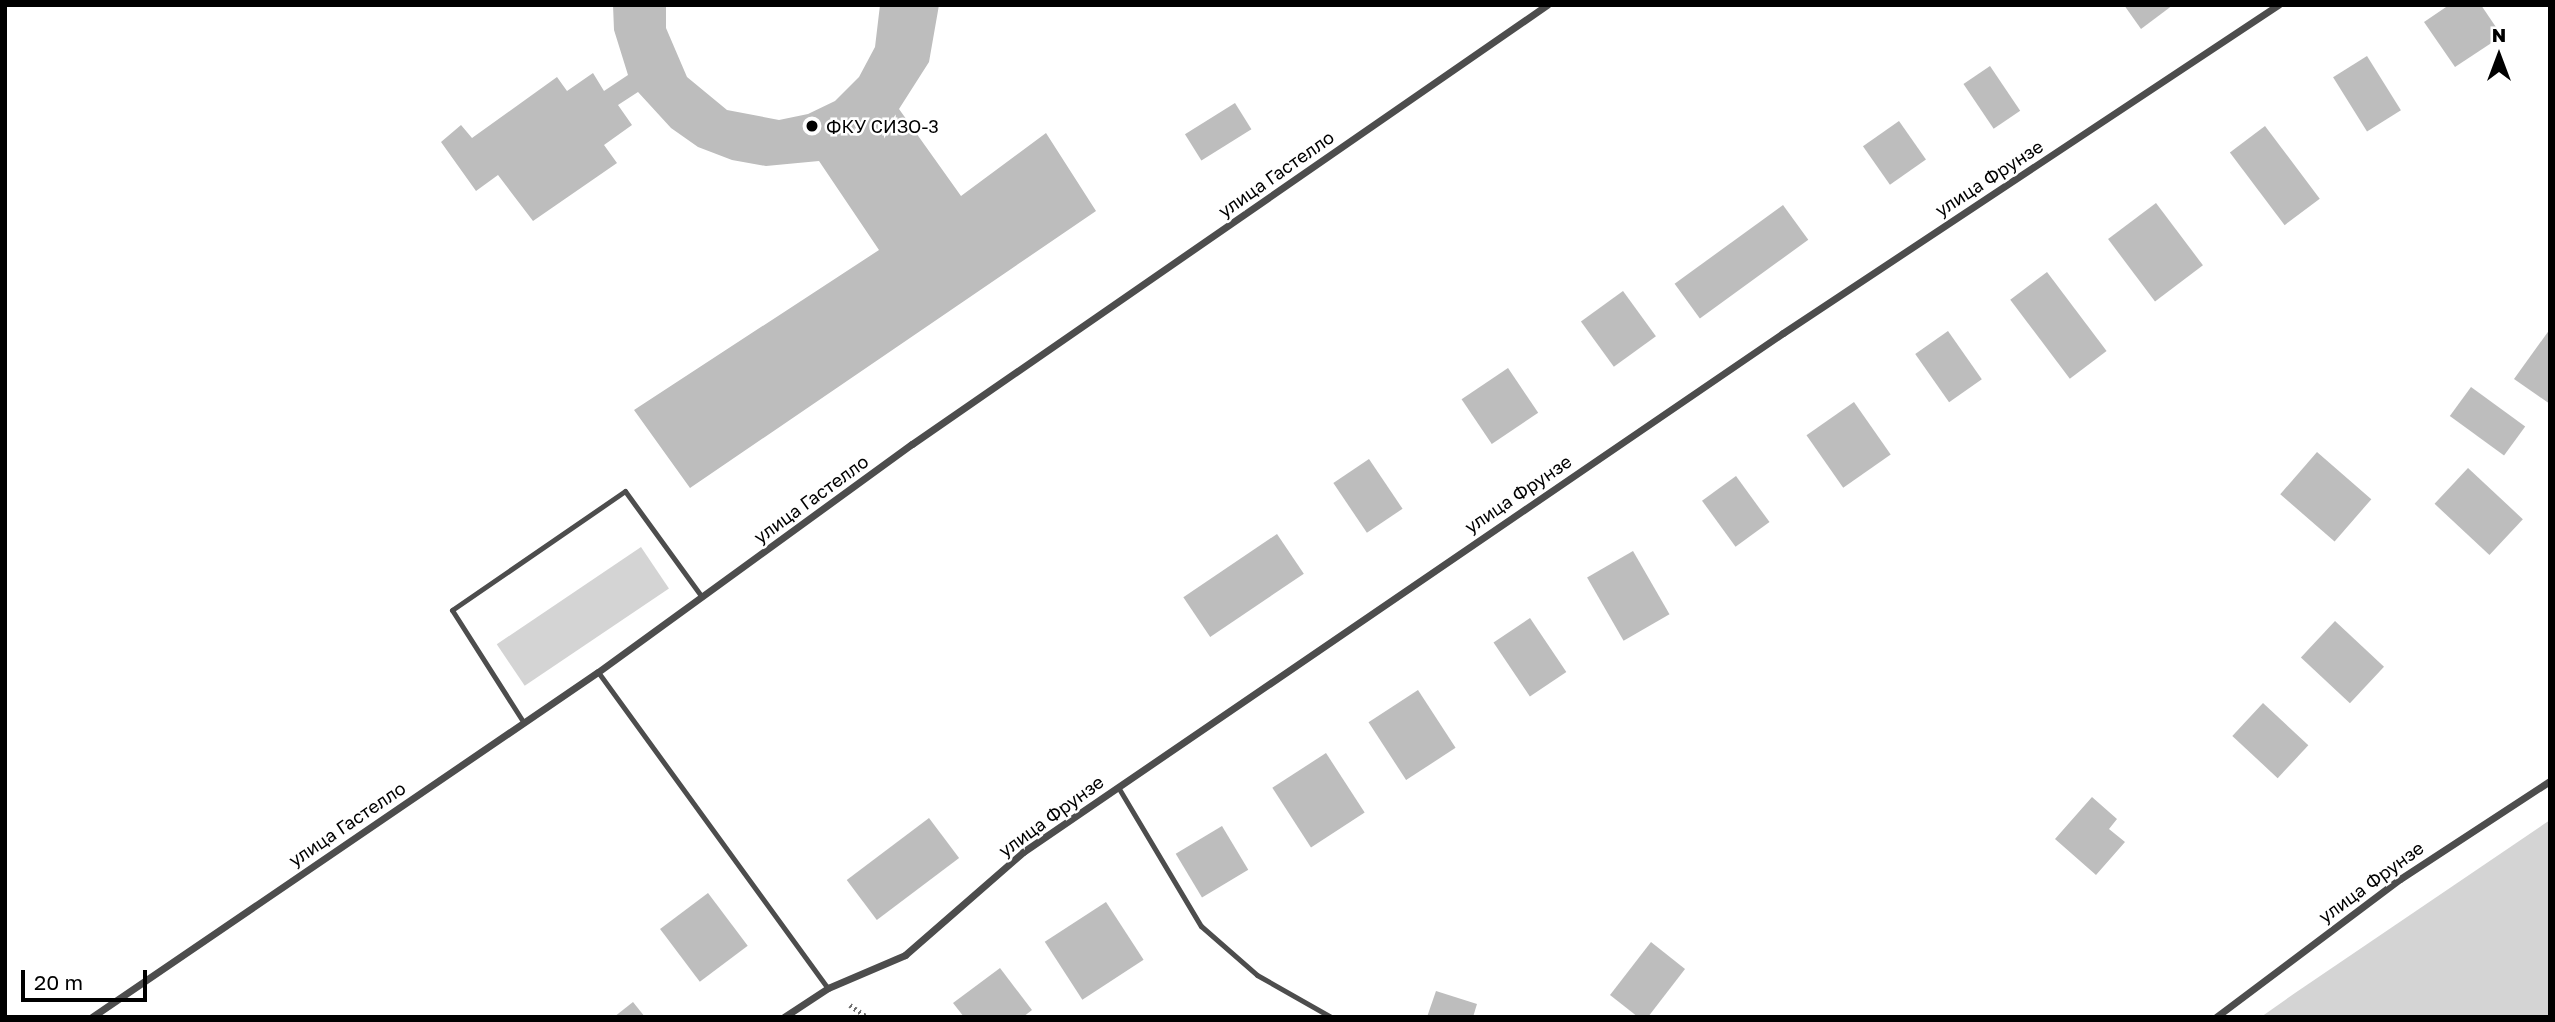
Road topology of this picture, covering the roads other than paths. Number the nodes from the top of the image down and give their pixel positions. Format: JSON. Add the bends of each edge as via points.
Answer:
{"nodes":[{"id":1,"x":1547,"y":5,"type":"edge"},
{"id":2,"x":2278,"y":5,"type":"edge"},
{"id":3,"x":702,"y":597,"type":"junction"},
{"id":4,"x":598,"y":672,"type":"junction"},
{"id":5,"x":524,"y":723,"type":"junction"},
{"id":6,"x":2550,"y":781,"type":"edge"},
{"id":7,"x":1118,"y":787,"type":"junction"},
{"id":8,"x":828,"y":988,"type":"junction"},
{"id":9,"x":92,"y":1017,"type":"edge"},
{"id":10,"x":784,"y":1017,"type":"edge"},
{"id":11,"x":1331,"y":1017,"type":"edge"},
{"id":12,"x":2216,"y":1017,"type":"edge"}],
"edges":[{"from":1,"to":3,"type":"street","name":"улица Гастелло","via":[[912,444]]},
{"from":2,"to":7,"type":"street","name":"улица Фрунзе","via":[[1783,333]]},
{"from":3,"to":4,"type":"street","name":"улица Гастелло"},
{"from":3,"to":5,"type":"lane","via":[[625,491],[452,610]]},
{"from":4,"to":5,"type":"street","name":"улица Гастелло"},
{"from":4,"to":8,"type":"lane"},
{"from":5,"to":9,"type":"street","name":"улица Гастелло"},
{"from":6,"to":12,"type":"street","name":"улица Фрунзе","via":[[2400,878]]},
{"from":7,"to":8,"type":"street","name":"улица Фрунзе","via":[[1023,852],[905,956]]},
{"from":7,"to":11,"type":"lane","via":[[1201,926],[1257,975]]},
{"from":8,"to":10,"type":"street","name":"улица Фрунзе"}]}
